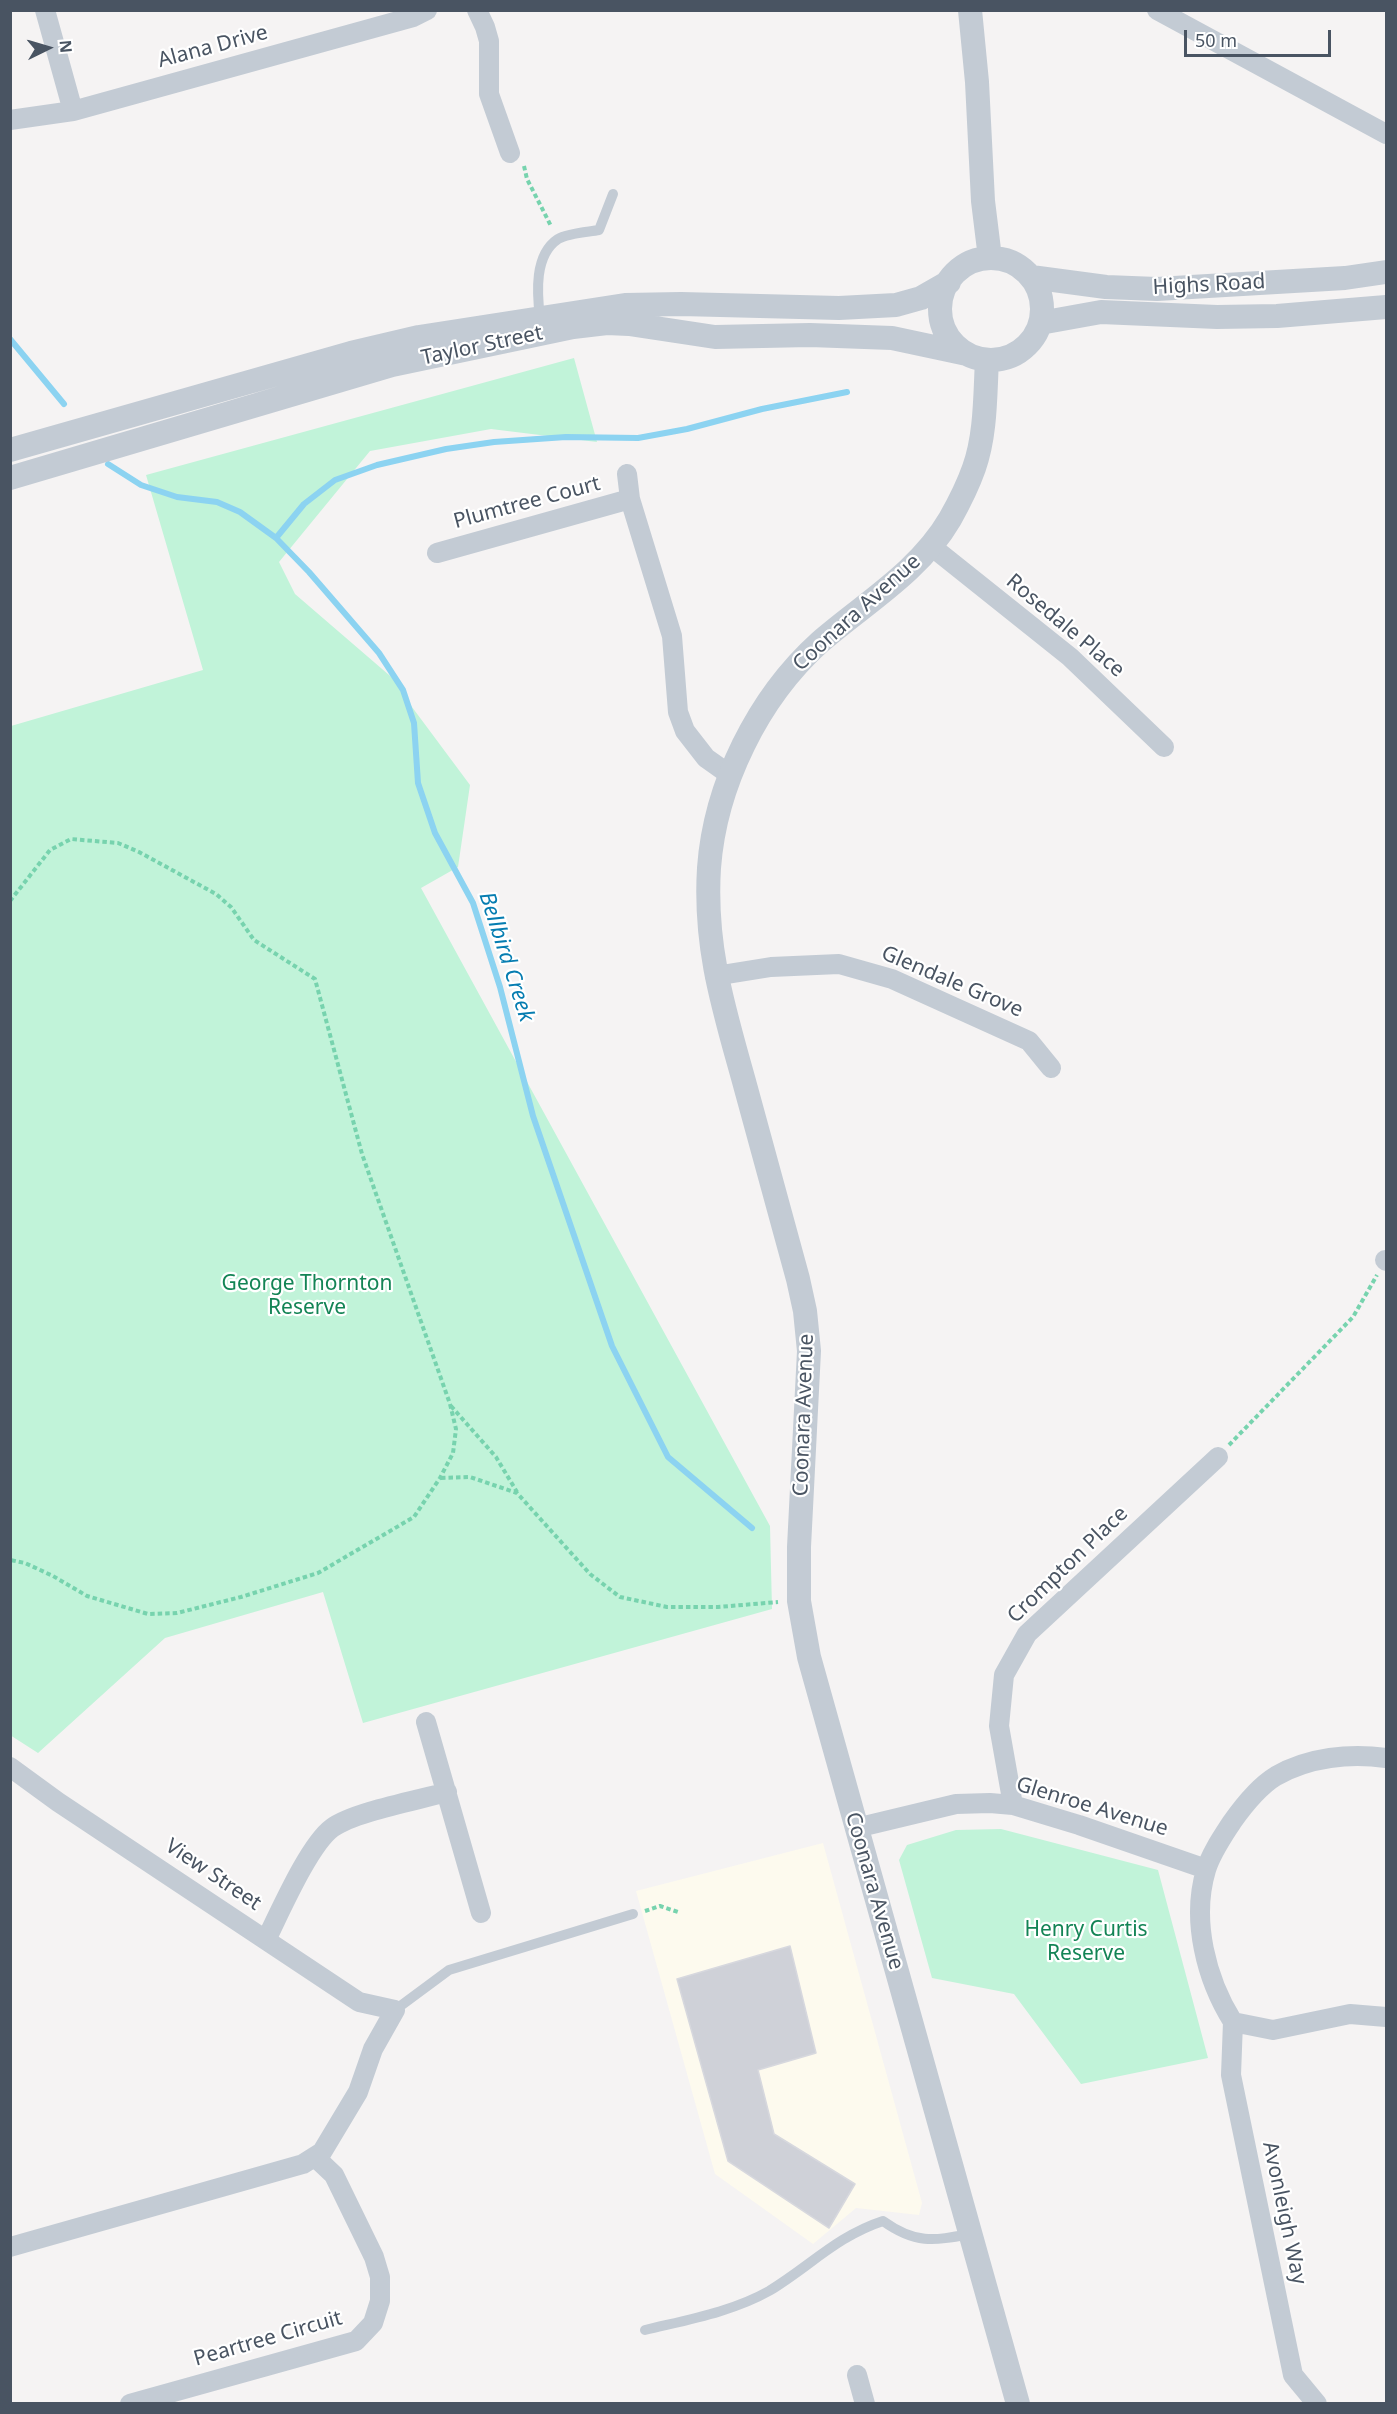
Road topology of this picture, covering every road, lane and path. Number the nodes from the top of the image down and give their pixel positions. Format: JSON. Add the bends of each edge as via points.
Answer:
{"nodes":[{"id":1,"x":45,"y":10,"type":"edge"},
{"id":2,"x":427,"y":10,"type":"edge"},
{"id":3,"x":477,"y":10,"type":"edge"},
{"id":4,"x":970,"y":10,"type":"edge"},
{"id":5,"x":1157,"y":10,"type":"edge"},
{"id":6,"x":73,"y":111,"type":"junction"},
{"id":7,"x":10,"y":120,"type":"edge"},
{"id":8,"x":1386,"y":134,"type":"edge"},
{"id":9,"x":510,"y":153,"type":"joint"},
{"id":10,"x":613,"y":194,"type":"dead end"},
{"id":11,"x":554,"y":243,"type":"junction"},
{"id":12,"x":990,"y":258,"type":"junction"},
{"id":13,"x":1386,"y":272,"type":"edge"},
{"id":14,"x":1031,"y":277,"type":"junction"},
{"id":15,"x":948,"y":282,"type":"junction"},
{"id":16,"x":1386,"y":308,"type":"edge"},
{"id":17,"x":540,"y":318,"type":"junction"},
{"id":18,"x":1040,"y":323,"type":"junction"},
{"id":19,"x":977,"y":357,"type":"junction"},
{"id":20,"x":10,"y":450,"type":"edge"},
{"id":21,"x":627,"y":474,"type":"dead end"},
{"id":22,"x":10,"y":478,"type":"edge"},
{"id":23,"x":630,"y":499,"type":"junction"},
{"id":24,"x":931,"y":546,"type":"junction"},
{"id":25,"x":437,"y":553,"type":"dead end"},
{"id":26,"x":1164,"y":747,"type":"dead end"},
{"id":27,"x":730,"y":776,"type":"junction"},
{"id":28,"x":10,"y":901,"type":"edge"},
{"id":29,"x":715,"y":976,"type":"junction"},
{"id":30,"x":1051,"y":1068,"type":"dead end"},
{"id":31,"x":1386,"y":1260,"type":"edge"},
{"id":32,"x":450,"y":1404,"type":"junction"},
{"id":33,"x":1218,"y":1457,"type":"joint"},
{"id":34,"x":440,"y":1478,"type":"junction"},
{"id":35,"x":517,"y":1493,"type":"junction"},
{"id":36,"x":10,"y":1560,"type":"edge"},
{"id":37,"x":799,"y":1601,"type":"junction"},
{"id":38,"x":426,"y":1722,"type":"dead end"},
{"id":39,"x":1386,"y":1758,"type":"edge"},
{"id":40,"x":10,"y":1767,"type":"edge"},
{"id":41,"x":447,"y":1792,"type":"junction"},
{"id":42,"x":1013,"y":1805,"type":"junction"},
{"id":43,"x":856,"y":1828,"type":"junction"},
{"id":44,"x":1206,"y":1869,"type":"junction"},
{"id":45,"x":678,"y":1912,"type":"dead end"},
{"id":46,"x":481,"y":1914,"type":"dead end"},
{"id":47,"x":633,"y":1914,"type":"joint"},
{"id":48,"x":266,"y":1940,"type":"junction"},
{"id":49,"x":394,"y":2010,"type":"junction"},
{"id":50,"x":1386,"y":2017,"type":"edge"},
{"id":51,"x":1233,"y":2022,"type":"junction"},
{"id":52,"x":315,"y":2157,"type":"junction"},
{"id":53,"x":970,"y":2234,"type":"junction"},
{"id":54,"x":10,"y":2247,"type":"edge"},
{"id":55,"x":645,"y":2330,"type":"dead end"},
{"id":56,"x":857,"y":2375,"type":"dead end"},
{"id":57,"x":130,"y":2403,"type":"edge"},
{"id":58,"x":864,"y":2403,"type":"edge"},
{"id":59,"x":1018,"y":2403,"type":"edge"},
{"id":60,"x":1317,"y":2403,"type":"edge"}],
"edges":[{"from":1,"to":6,"type":"street"},
{"from":2,"to":6,"type":"street","name":"Alana Drive"},
{"from":3,"to":9,"type":"street","via":[[489,41],[489,94]]},
{"from":4,"to":12,"type":"street"},
{"from":5,"to":8,"type":"street"},
{"from":6,"to":7,"type":"street","name":"Alana Drive"},
{"from":9,"to":11,"type":"path","via":[[525,168],[551,224]]},
{"from":10,"to":11,"type":"lane","via":[[599,230],[559,238]]},
{"from":11,"to":17,"type":"lane","via":[[543,255],[537,293]]},
{"from":12,"to":14,"type":"street","via":[[1006,260]]},
{"from":12,"to":15,"type":"street","via":[[960,270]]},
{"from":13,"to":14,"type":"street","name":"Highs Road","via":[[1345,278],[1157,288],[1106,287]]},
{"from":14,"to":18,"type":"street","via":[[1039,291]]},
{"from":15,"to":17,"type":"street","name":"Taylor Street","via":[[921,298],[896,305],[625,305]]},
{"from":15,"to":19,"type":"street","via":[[942,297],[945,330],[954,344]]},
{"from":16,"to":18,"type":"street","name":"Highs Road","via":[[1217,317],[1101,312]]},
{"from":17,"to":20,"type":"street","name":"Taylor Street","via":[[419,337],[351,353]]},
{"from":18,"to":19,"type":"street","via":[[1033,339],[1021,351],[1005,359]]},
{"from":19,"to":22,"type":"street","name":"Taylor Street","via":[[892,338],[740,338],[629,324],[573,327],[392,365]]},
{"from":19,"to":24,"type":"street","name":"Coonara Avenue","via":[[983,417],[975,467]]},
{"from":21,"to":23,"type":"street","name":"Plumtree Court"},
{"from":23,"to":25,"type":"street","name":"Plumtree Court"},
{"from":23,"to":27,"type":"street","name":"Plumtree Court","via":[[672,636],[678,712],[686,731],[706,758]]},
{"from":24,"to":26,"type":"street","name":"Rosedale Place","via":[[1070,657]]},
{"from":24,"to":27,"type":"street","name":"Coonara Avenue","via":[[792,671],[749,732]]},
{"from":27,"to":29,"type":"street","name":"Coonara Avenue","via":[[709,866],[708,905]]},
{"from":28,"to":32,"type":"path","via":[[50,850],[71,839],[118,843],[216,894],[231,907],[254,940],[315,979],[362,1154]]},
{"from":29,"to":30,"type":"street","name":"Glendale Grove","via":[[771,967],[839,964],[892,979],[1029,1041]]},
{"from":29,"to":37,"type":"street","name":"Coonara Avenue","via":[[805,1311],[809,1351]]},
{"from":31,"to":33,"type":"path","via":[[1353,1317]]},
{"from":32,"to":34,"type":"path","via":[[456,1429],[453,1453]]},
{"from":32,"to":35,"type":"path","via":[[496,1457]]},
{"from":33,"to":42,"type":"street","name":"Crompton Place","via":[[1026,1634],[1004,1675],[999,1726]]},
{"from":34,"to":35,"type":"path","via":[[470,1477]]},
{"from":34,"to":36,"type":"path","via":[[414,1517],[318,1573],[177,1613],[148,1614],[87,1596],[53,1576]]},
{"from":35,"to":37,"type":"path","via":[[590,1574],[620,1597],[667,1607]]},
{"from":37,"to":43,"type":"street","name":"Coonara Avenue","via":[[809,1657]]},
{"from":38,"to":41,"type":"street"},
{"from":39,"to":44,"type":"street","via":[[1361,1755],[1316,1760],[1276,1776],[1246,1803],[1223,1835]]},
{"from":40,"to":48,"type":"street","name":"View Street"},
{"from":41,"to":46,"type":"street"},
{"from":41,"to":48,"type":"street","via":[[351,1818],[333,1827],[316,1845]]},
{"from":42,"to":43,"type":"street","name":"Glenroe Avenue","via":[[956,1804]]},
{"from":42,"to":44,"type":"street","name":"Glenroe Avenue"},
{"from":43,"to":53,"type":"street","name":"Coonara Avenue"},
{"from":44,"to":51,"type":"street","via":[[1201,1921],[1204,1946],[1219,2000]]},
{"from":45,"to":47,"type":"path","via":[[660,1906]]},
{"from":47,"to":49,"type":"lane","via":[[449,1970]]},
{"from":48,"to":49,"type":"street","name":"View Street","via":[[360,2002]]},
{"from":49,"to":52,"type":"street","via":[[373,2049],[358,2092],[322,2152]]},
{"from":50,"to":51,"type":"street","via":[[1350,2014],[1273,2030]]},
{"from":51,"to":60,"type":"street","name":"Avonleigh Way","via":[[1231,2075],[1293,2374]]},
{"from":52,"to":54,"type":"street","via":[[303,2164]]},
{"from":52,"to":57,"type":"street","name":"Peartree Circuit","via":[[334,2175],[374,2258],[380,2277],[380,2301],[373,2323],[356,2341]]},
{"from":53,"to":55,"type":"lane","via":[[937,2241],[915,2239],[883,2221],[838,2241],[768,2292]]},
{"from":53,"to":59,"type":"street","name":"Coonara Avenue"},
{"from":56,"to":58,"type":"street"}]}
